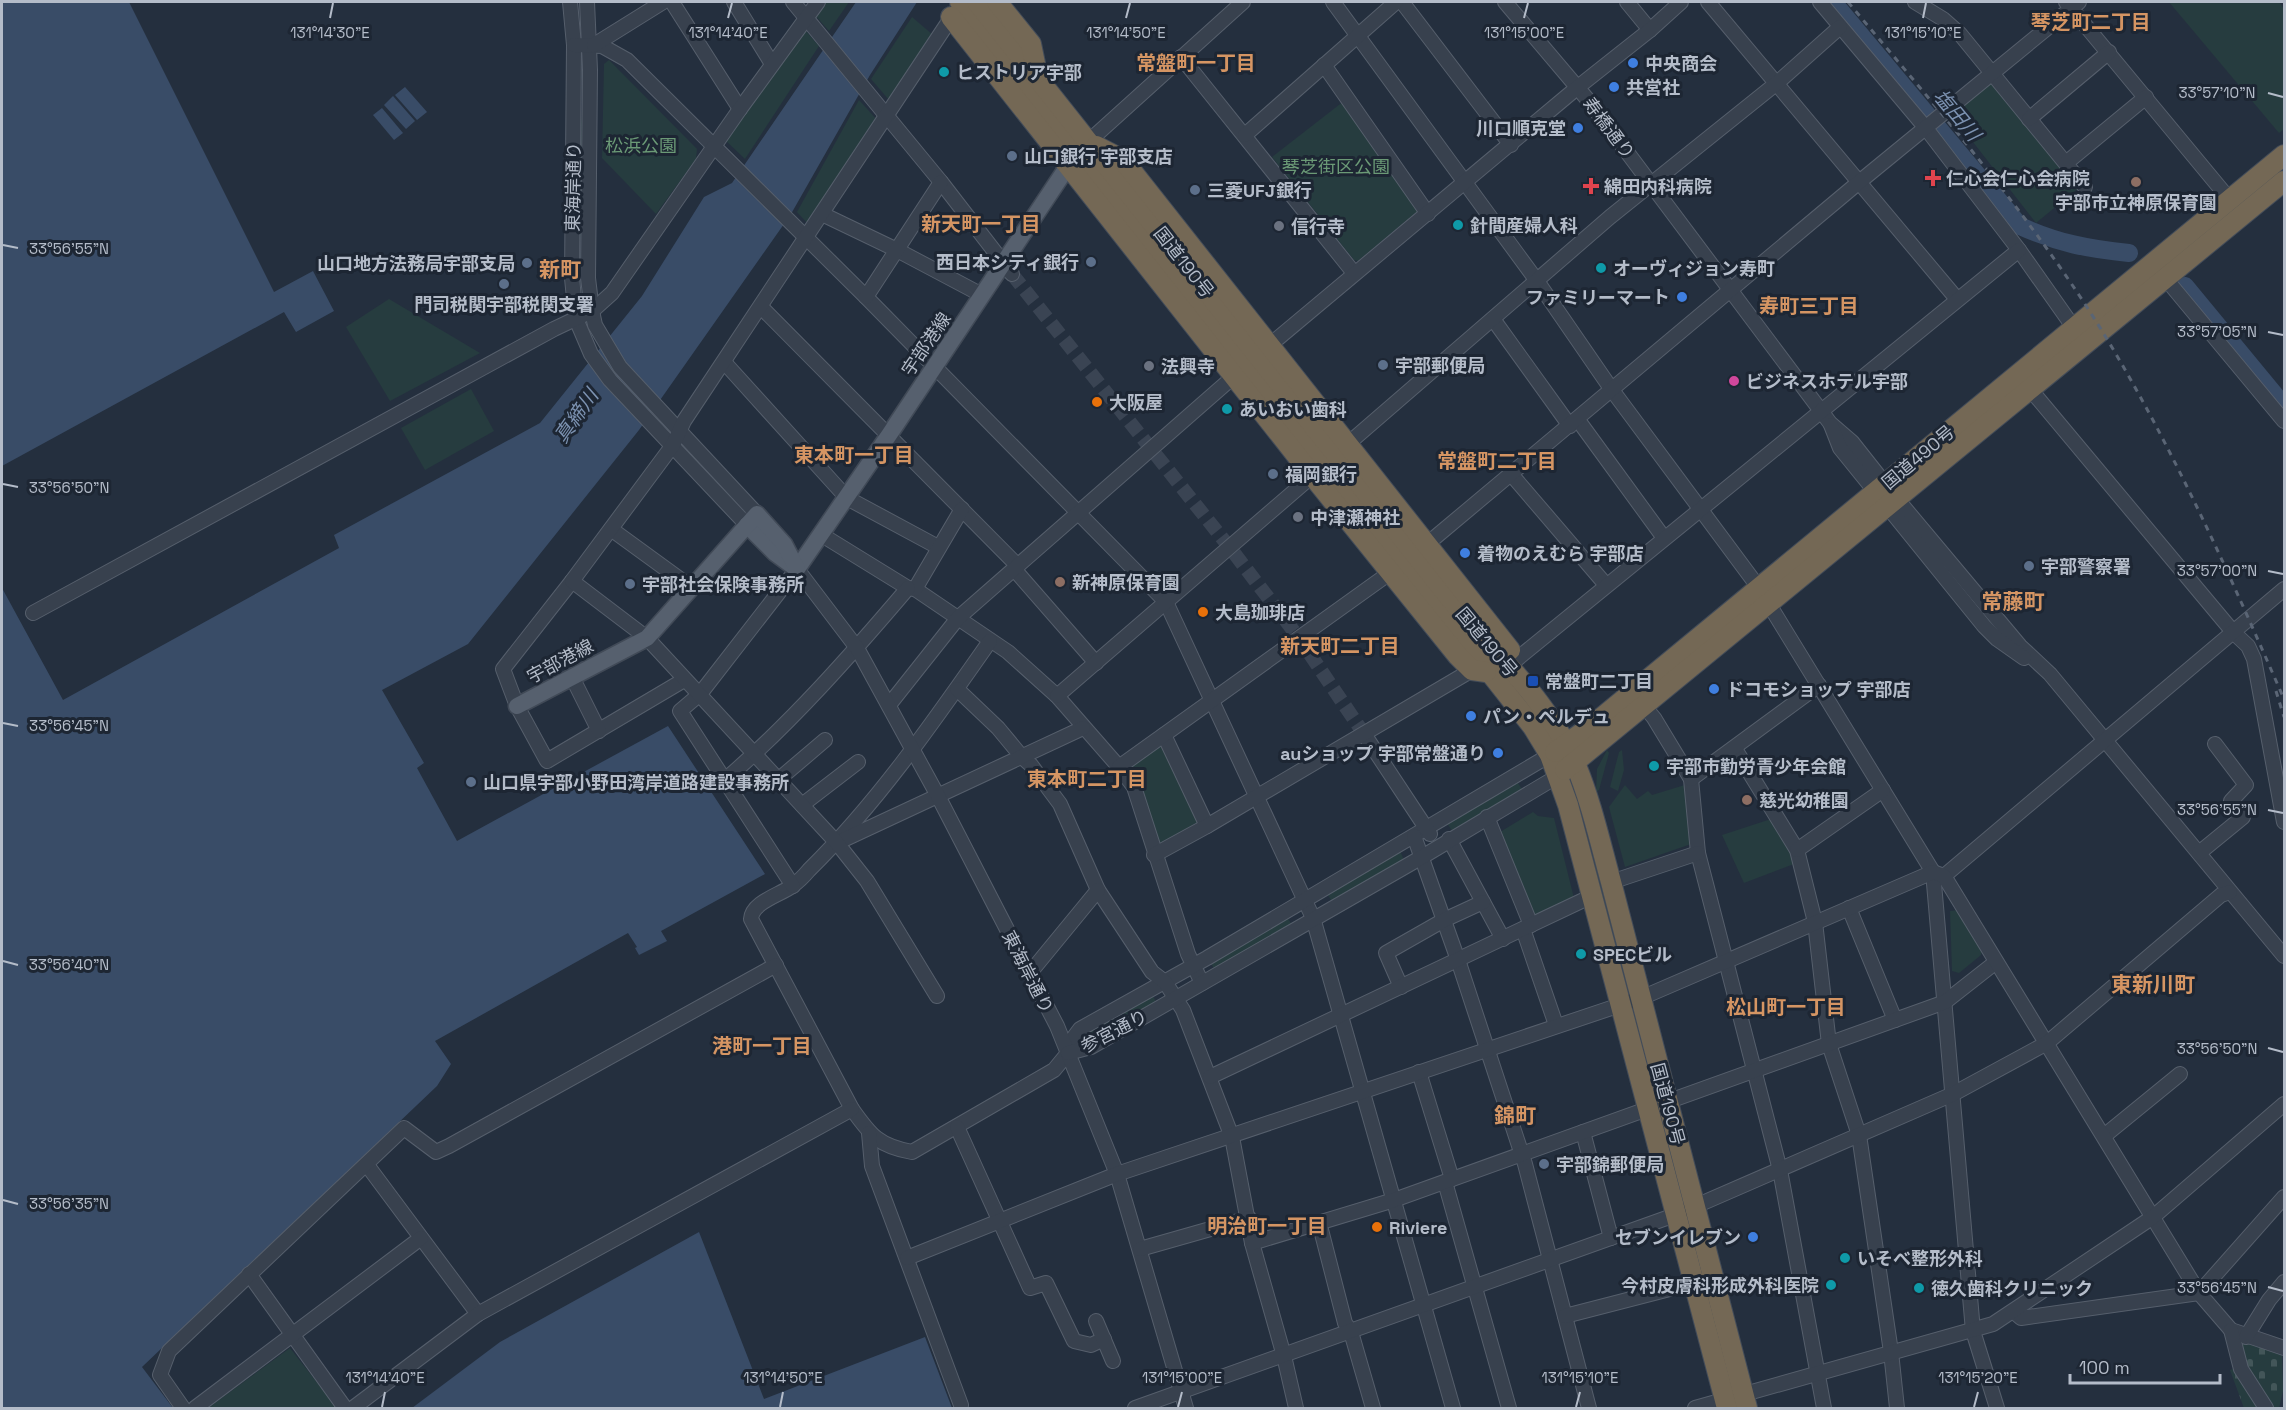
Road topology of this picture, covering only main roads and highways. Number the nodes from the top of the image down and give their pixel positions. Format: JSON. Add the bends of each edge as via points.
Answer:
{"nodes":[{"id":1,"x":997,"y":2,"type":"edge"},
{"id":2,"x":962,"y":6,"type":"edge"},
{"id":3,"x":1038,"y":78,"type":"junction"},
{"id":4,"x":1078,"y":153,"type":"junction"},
{"id":5,"x":2284,"y":155,"type":"edge"},
{"id":6,"x":2284,"y":181,"type":"edge"},
{"id":7,"x":2159,"y":271,"type":"junction"},
{"id":8,"x":1252,"y":360,"type":"junction"},
{"id":9,"x":1330,"y":459,"type":"junction"},
{"id":10,"x":1886,"y":495,"type":"junction"},
{"id":11,"x":1409,"y":558,"type":"junction"},
{"id":12,"x":1764,"y":596,"type":"junction"},
{"id":13,"x":517,"y":706,"type":"road end"},
{"id":14,"x":1564,"y":755,"type":"junction"},
{"id":15,"x":1558,"y":776,"type":"joint"},
{"id":16,"x":1746,"y":1401,"type":"edge"},
{"id":17,"x":1726,"y":1404,"type":"edge"}],
"edges":[{"from":1,"to":3,"type":"highway","via":[[1031,44]]},
{"from":2,"to":3,"type":"highway","name":"国道190号"},
{"from":2,"to":4,"type":"highway","name":"国道190号"},
{"from":3,"to":4,"type":"highway","name":"国道190号"},
{"from":4,"to":8,"type":"highway","name":"国道190号"},
{"from":4,"to":8,"type":"highway"},
{"from":4,"to":13,"type":"main road","name":"宇部港線","via":[[1008,268],[982,295],[797,569],[775,553],[752,519],[646,638]]},
{"from":5,"to":7,"type":"highway","name":"国道490号","via":[[2230,200]]},
{"from":6,"to":7,"type":"highway","name":"国道490号"},
{"from":7,"to":10,"type":"highway","name":"国道490号","via":[[2030,389]]},
{"from":7,"to":10,"type":"highway","name":"国道490号","via":[[2074,328]]},
{"from":8,"to":9,"type":"highway","name":"国道190号"},
{"from":8,"to":9,"type":"highway"},
{"from":9,"to":11,"type":"highway","name":"国道190号"},
{"from":9,"to":11,"type":"highway"},
{"from":10,"to":12,"type":"highway","name":"国道490号"},
{"from":11,"to":14,"type":"highway","name":"国道190号","via":[[1479,666],[1533,727]]},
{"from":11,"to":14,"type":"highway","name":"国道190号","via":[[1511,663],[1547,716]]},
{"from":12,"to":14,"type":"highway","name":"国道490号"},
{"from":12,"to":14,"type":"highway","name":"国道490号","via":[[1644,706]]},
{"from":14,"to":15,"type":"highway","name":"国道490号"},
{"from":14,"to":16,"type":"highway","name":"国道190号","via":[[1589,800]]},
{"from":15,"to":17,"type":"highway","name":"国道190号"}]}
